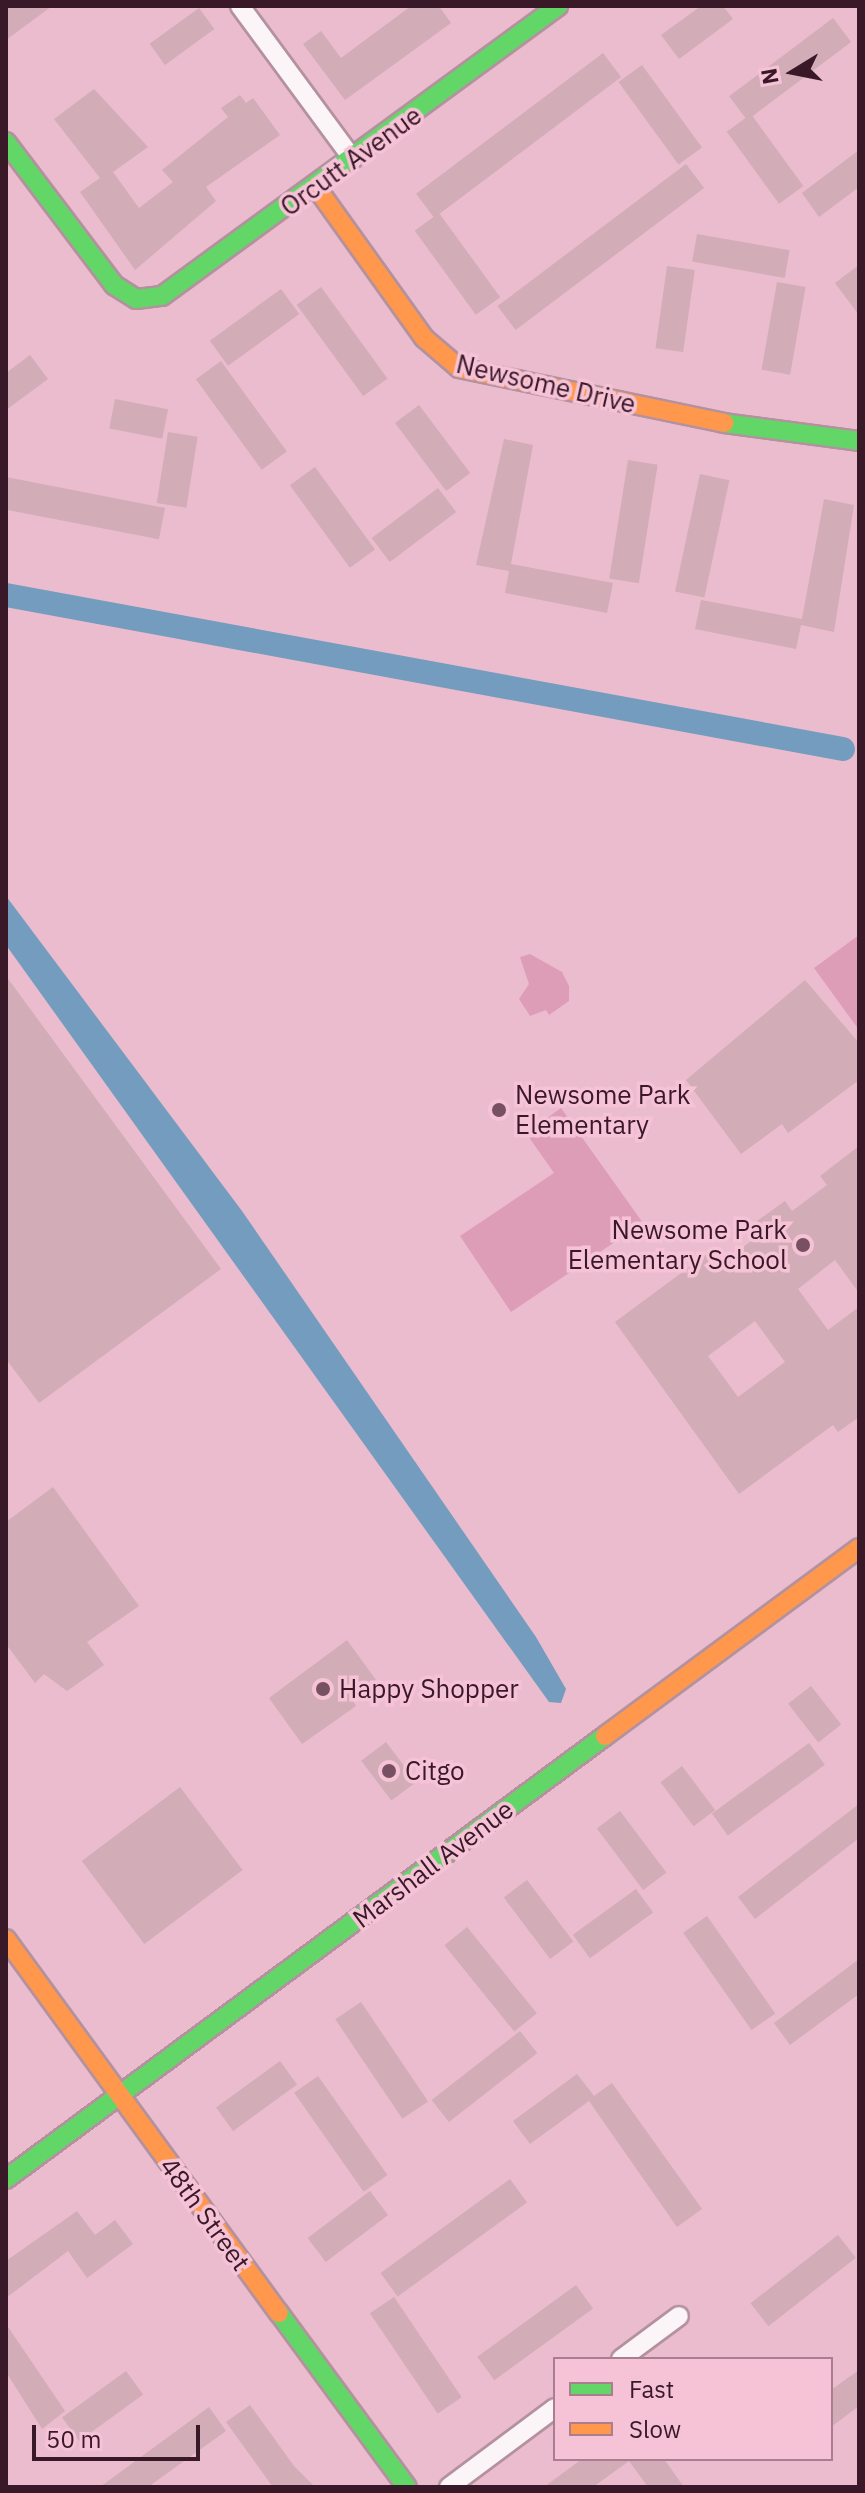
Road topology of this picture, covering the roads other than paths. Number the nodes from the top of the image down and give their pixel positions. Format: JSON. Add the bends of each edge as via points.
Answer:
{"nodes":[{"id":1,"x":240,"y":6,"type":"edge"},
{"id":2,"x":558,"y":6,"type":"edge"},
{"id":3,"x":6,"y":142,"type":"edge"},
{"id":4,"x":353,"y":159,"type":"junction"},
{"id":5,"x":316,"y":187,"type":"junction"},
{"id":6,"x":859,"y":441,"type":"edge"},
{"id":7,"x":859,"y":1548,"type":"edge"},
{"id":8,"x":6,"y":1939,"type":"edge"},
{"id":9,"x":118,"y":2094,"type":"junction"},
{"id":10,"x":6,"y":2179,"type":"edge"},
{"id":11,"x":679,"y":2316,"type":"dead end"},
{"id":12,"x":624,"y":2357,"type":"edge"},
{"id":13,"x":553,"y":2409,"type":"edge"},
{"id":14,"x":407,"y":2487,"type":"edge"},
{"id":15,"x":449,"y":2487,"type":"edge"}],
"edges":[{"from":1,"to":4,"type":"street"},
{"from":2,"to":4,"type":"street","name":"Orcutt Avenue"},
{"from":3,"to":5,"type":"street","name":"Orcutt Avenue","via":[[114,285],[136,299],[162,296]]},
{"from":4,"to":5,"type":"street","name":"Orcutt Avenue"},
{"from":5,"to":6,"type":"street","name":"Newsome Drive","via":[[424,338],[459,368],[787,436]]},
{"from":7,"to":9,"type":"street","name":"Marshall Avenue"},
{"from":8,"to":9,"type":"street","name":"48th Street"},
{"from":9,"to":10,"type":"street","name":"Marshall Avenue"},
{"from":9,"to":14,"type":"street","name":"48th Street"},
{"from":11,"to":12,"type":"street"},
{"from":13,"to":15,"type":"street"}]}
